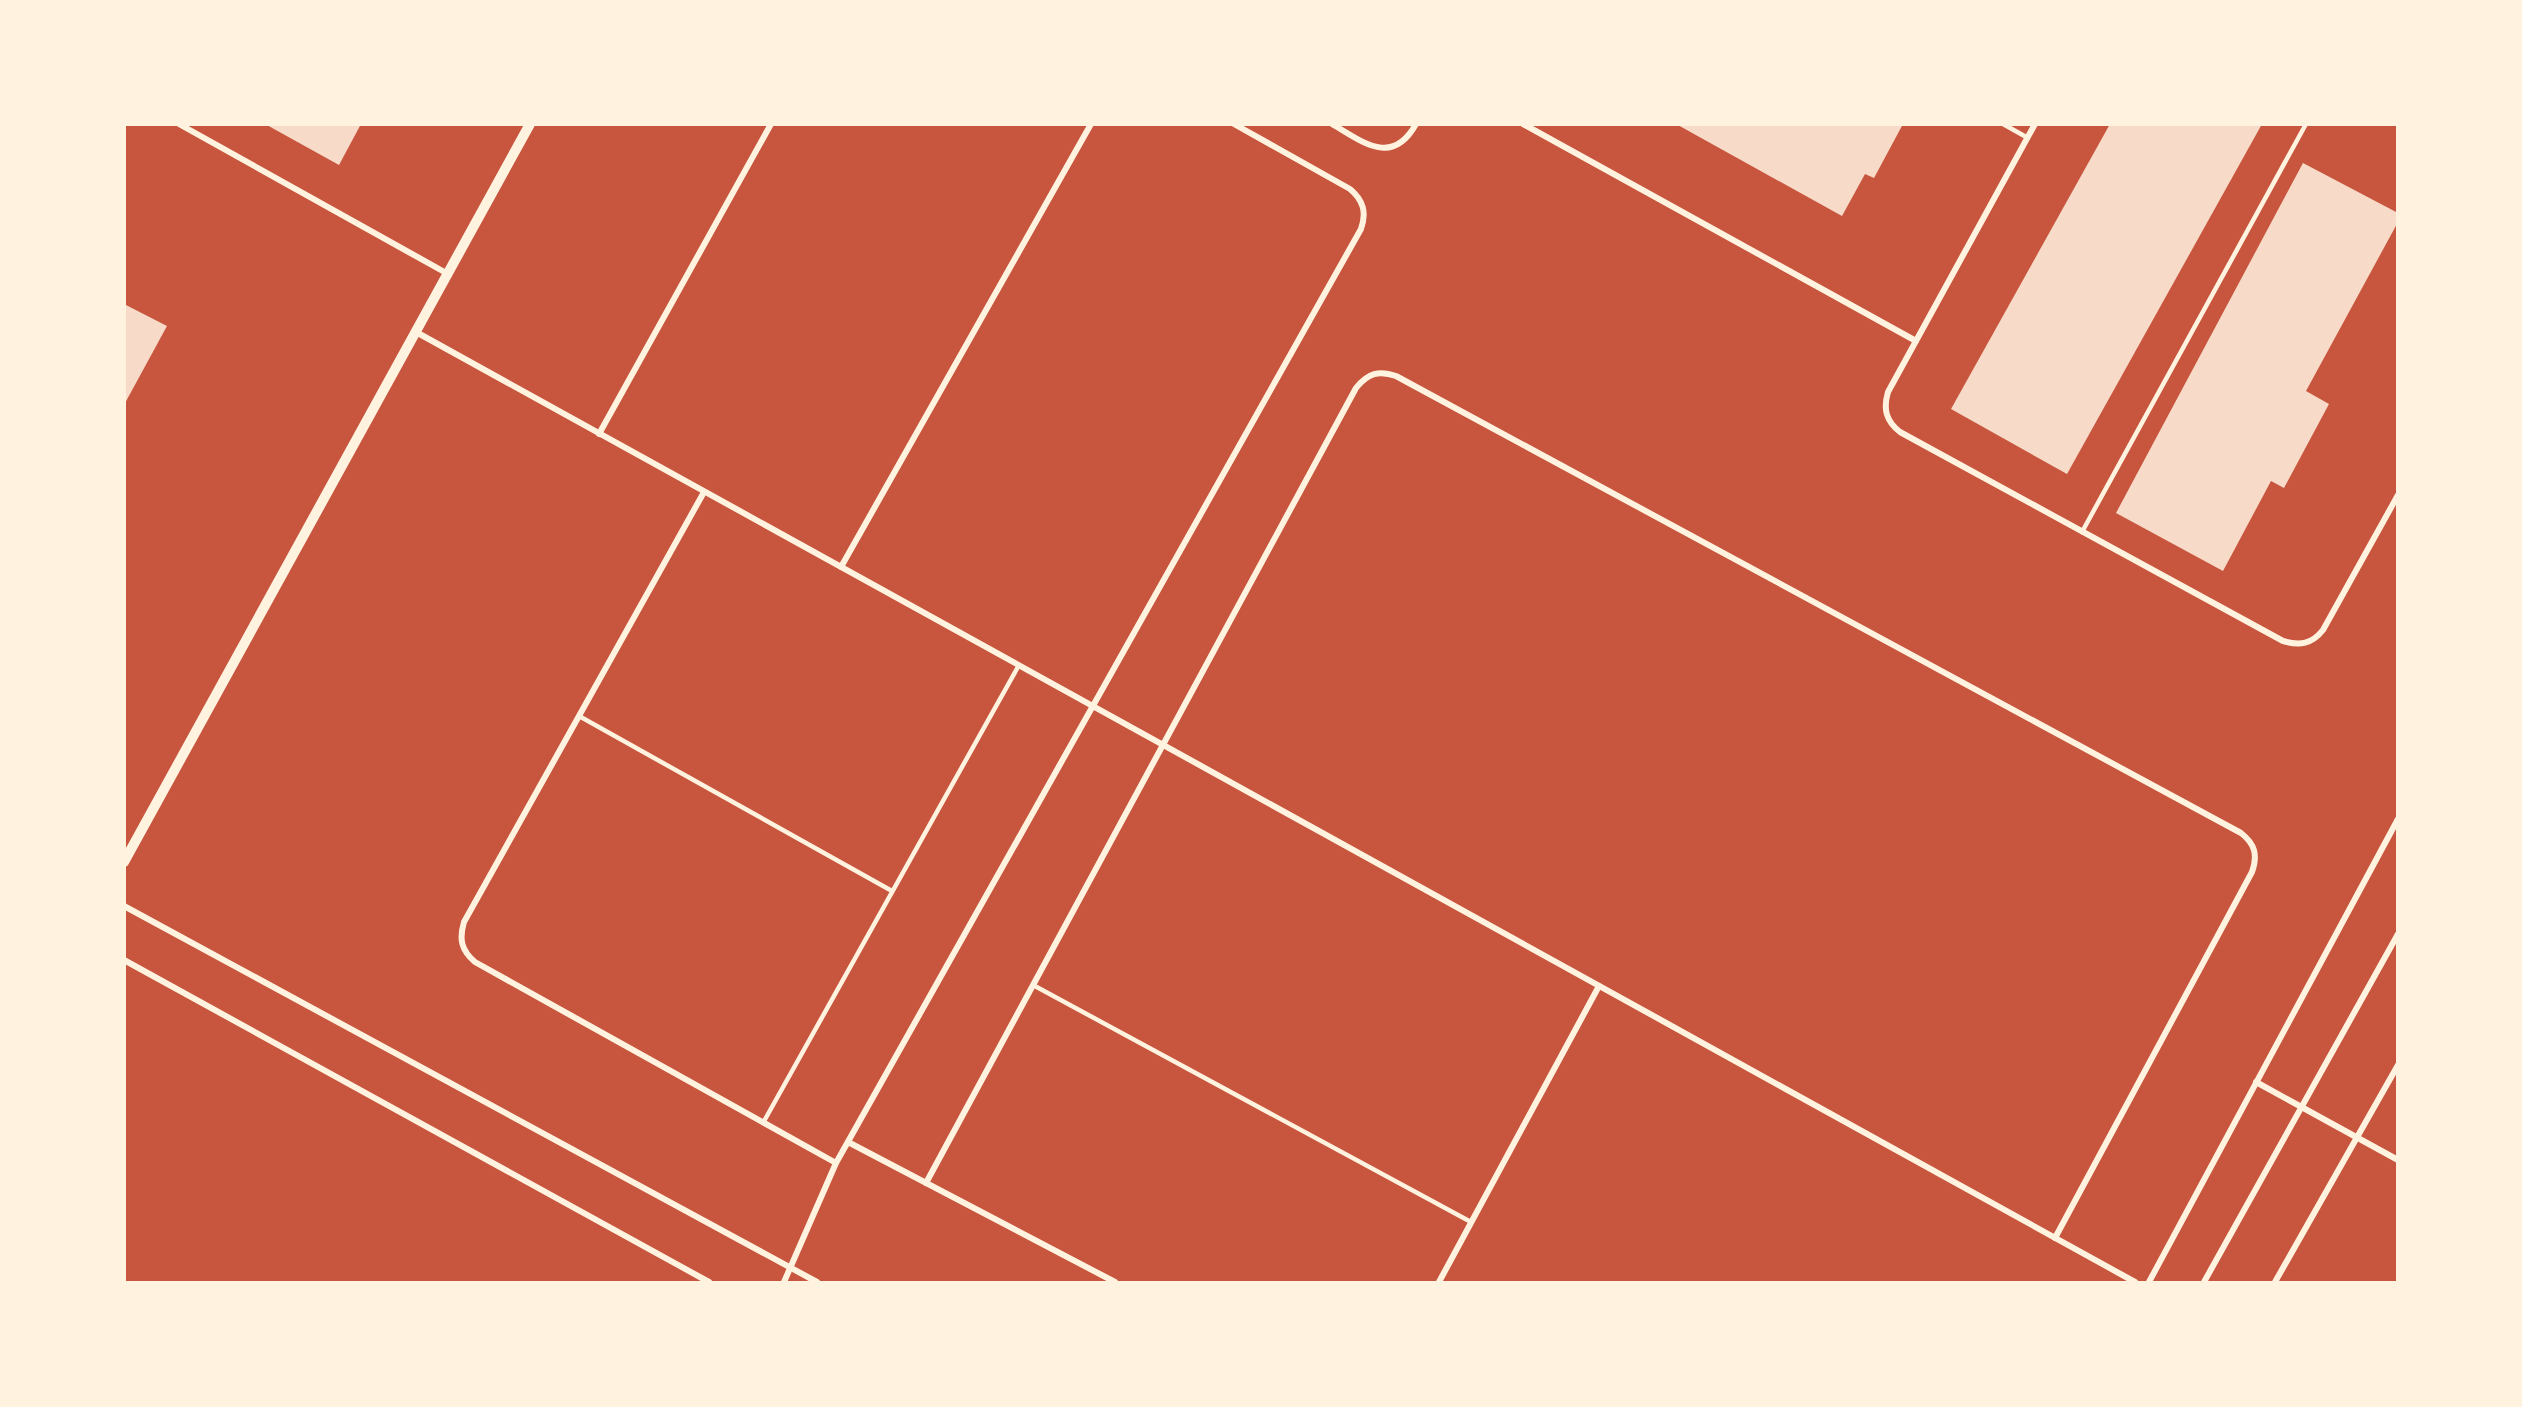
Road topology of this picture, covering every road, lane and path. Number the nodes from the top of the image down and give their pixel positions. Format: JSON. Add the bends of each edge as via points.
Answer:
{"nodes":[{"id":1,"x":179,"y":124,"type":"edge"},
{"id":2,"x":530,"y":124,"type":"edge"},
{"id":3,"x":771,"y":124,"type":"edge"},
{"id":4,"x":1091,"y":124,"type":"edge"},
{"id":5,"x":1234,"y":124,"type":"edge"},
{"id":6,"x":1332,"y":124,"type":"edge"},
{"id":7,"x":1416,"y":124,"type":"edge"},
{"id":8,"x":1523,"y":124,"type":"edge"},
{"id":9,"x":2003,"y":124,"type":"edge"},
{"id":10,"x":2035,"y":124,"type":"edge"},
{"id":11,"x":2306,"y":124,"type":"edge"},
{"id":12,"x":2028,"y":138,"type":"junction"},
{"id":13,"x":448,"y":274,"type":"junction"},
{"id":14,"x":416,"y":332,"type":"junction"},
{"id":15,"x":1916,"y":341,"type":"junction"},
{"id":16,"x":599,"y":434,"type":"junction"},
{"id":17,"x":704,"y":492,"type":"junction"},
{"id":18,"x":2397,"y":495,"type":"edge"},
{"id":19,"x":2082,"y":532,"type":"junction"},
{"id":20,"x":841,"y":567,"type":"junction"},
{"id":21,"x":1019,"y":665,"type":"junction"},
{"id":22,"x":1093,"y":707,"type":"junction"},
{"id":23,"x":579,"y":716,"type":"junction"},
{"id":24,"x":1163,"y":745,"type":"junction"},
{"id":25,"x":2397,"y":819,"type":"edge"},
{"id":26,"x":124,"y":862,"type":"edge"},
{"id":27,"x":892,"y":891,"type":"junction"},
{"id":28,"x":124,"y":906,"type":"edge"},
{"id":29,"x":2397,"y":934,"type":"edge"},
{"id":30,"x":124,"y":960,"type":"edge"},
{"id":31,"x":1033,"y":985,"type":"junction"},
{"id":32,"x":1599,"y":986,"type":"junction"},
{"id":33,"x":2397,"y":1065,"type":"edge"},
{"id":34,"x":2256,"y":1082,"type":"junction"},
{"id":35,"x":2302,"y":1107,"type":"junction"},
{"id":36,"x":763,"y":1123,"type":"junction"},
{"id":37,"x":2357,"y":1138,"type":"junction"},
{"id":38,"x":848,"y":1142,"type":"junction"},
{"id":39,"x":2397,"y":1160,"type":"edge"},
{"id":40,"x":836,"y":1163,"type":"junction"},
{"id":41,"x":926,"y":1183,"type":"junction"},
{"id":42,"x":1471,"y":1222,"type":"junction"},
{"id":43,"x":2055,"y":1238,"type":"junction"},
{"id":44,"x":790,"y":1268,"type":"junction"},
{"id":45,"x":710,"y":1282,"type":"edge"},
{"id":46,"x":784,"y":1282,"type":"edge"},
{"id":47,"x":818,"y":1282,"type":"edge"},
{"id":48,"x":1115,"y":1282,"type":"edge"},
{"id":49,"x":1439,"y":1282,"type":"edge"},
{"id":50,"x":2135,"y":1282,"type":"edge"},
{"id":51,"x":2149,"y":1282,"type":"edge"},
{"id":52,"x":2204,"y":1282,"type":"edge"},
{"id":53,"x":2275,"y":1282,"type":"edge"}],
"edges":[{"from":1,"to":13,"type":"street"},
{"from":2,"to":13,"type":"street"},
{"from":3,"to":16,"type":"street"},
{"from":4,"to":20,"type":"street"},
{"from":5,"to":22,"type":"street","via":[[1350,189],[1359,197],[1365,218]]},
{"from":6,"to":7,"type":"street","via":[[1381,149],[1403,143]]},
{"from":8,"to":15,"type":"street"},
{"from":9,"to":12,"type":"lane"},
{"from":10,"to":12,"type":"street"},
{"from":11,"to":19,"type":"lane"},
{"from":12,"to":15,"type":"street"},
{"from":13,"to":14,"type":"street"},
{"from":14,"to":16,"type":"street"},
{"from":14,"to":26,"type":"street"},
{"from":15,"to":19,"type":"street","via":[[1888,392],[1886,414],[1891,424]]},
{"from":16,"to":17,"type":"street"},
{"from":17,"to":20,"type":"street"},
{"from":17,"to":23,"type":"street"},
{"from":18,"to":19,"type":"street","via":[[2323,630],[2306,644],[2283,641]]},
{"from":20,"to":21,"type":"street"},
{"from":21,"to":22,"type":"street"},
{"from":21,"to":27,"type":"lane"},
{"from":22,"to":24,"type":"street"},
{"from":22,"to":38,"type":"street"},
{"from":23,"to":27,"type":"lane"},
{"from":23,"to":36,"type":"street","via":[[464,922],[461,944],[475,962]]},
{"from":24,"to":31,"type":"street"},
{"from":24,"to":32,"type":"street"},
{"from":24,"to":43,"type":"street","via":[[1356,387],[1374,373],[1385,372],[2241,833],[2255,850],[2252,872]]},
{"from":25,"to":34,"type":"street"},
{"from":27,"to":36,"type":"lane"},
{"from":28,"to":44,"type":"street"},
{"from":29,"to":35,"type":"street"},
{"from":30,"to":45,"type":"street"},
{"from":31,"to":41,"type":"street"},
{"from":31,"to":42,"type":"lane"},
{"from":32,"to":42,"type":"street"},
{"from":32,"to":43,"type":"street"},
{"from":33,"to":37,"type":"street"},
{"from":34,"to":35,"type":"street"},
{"from":34,"to":51,"type":"street"},
{"from":35,"to":37,"type":"street"},
{"from":35,"to":52,"type":"street"},
{"from":36,"to":40,"type":"street"},
{"from":37,"to":39,"type":"street"},
{"from":37,"to":53,"type":"street"},
{"from":38,"to":40,"type":"street"},
{"from":38,"to":41,"type":"street"},
{"from":40,"to":44,"type":"street"},
{"from":41,"to":48,"type":"street"},
{"from":42,"to":49,"type":"street"},
{"from":43,"to":50,"type":"street"},
{"from":44,"to":46,"type":"street"},
{"from":44,"to":47,"type":"street"}]}
